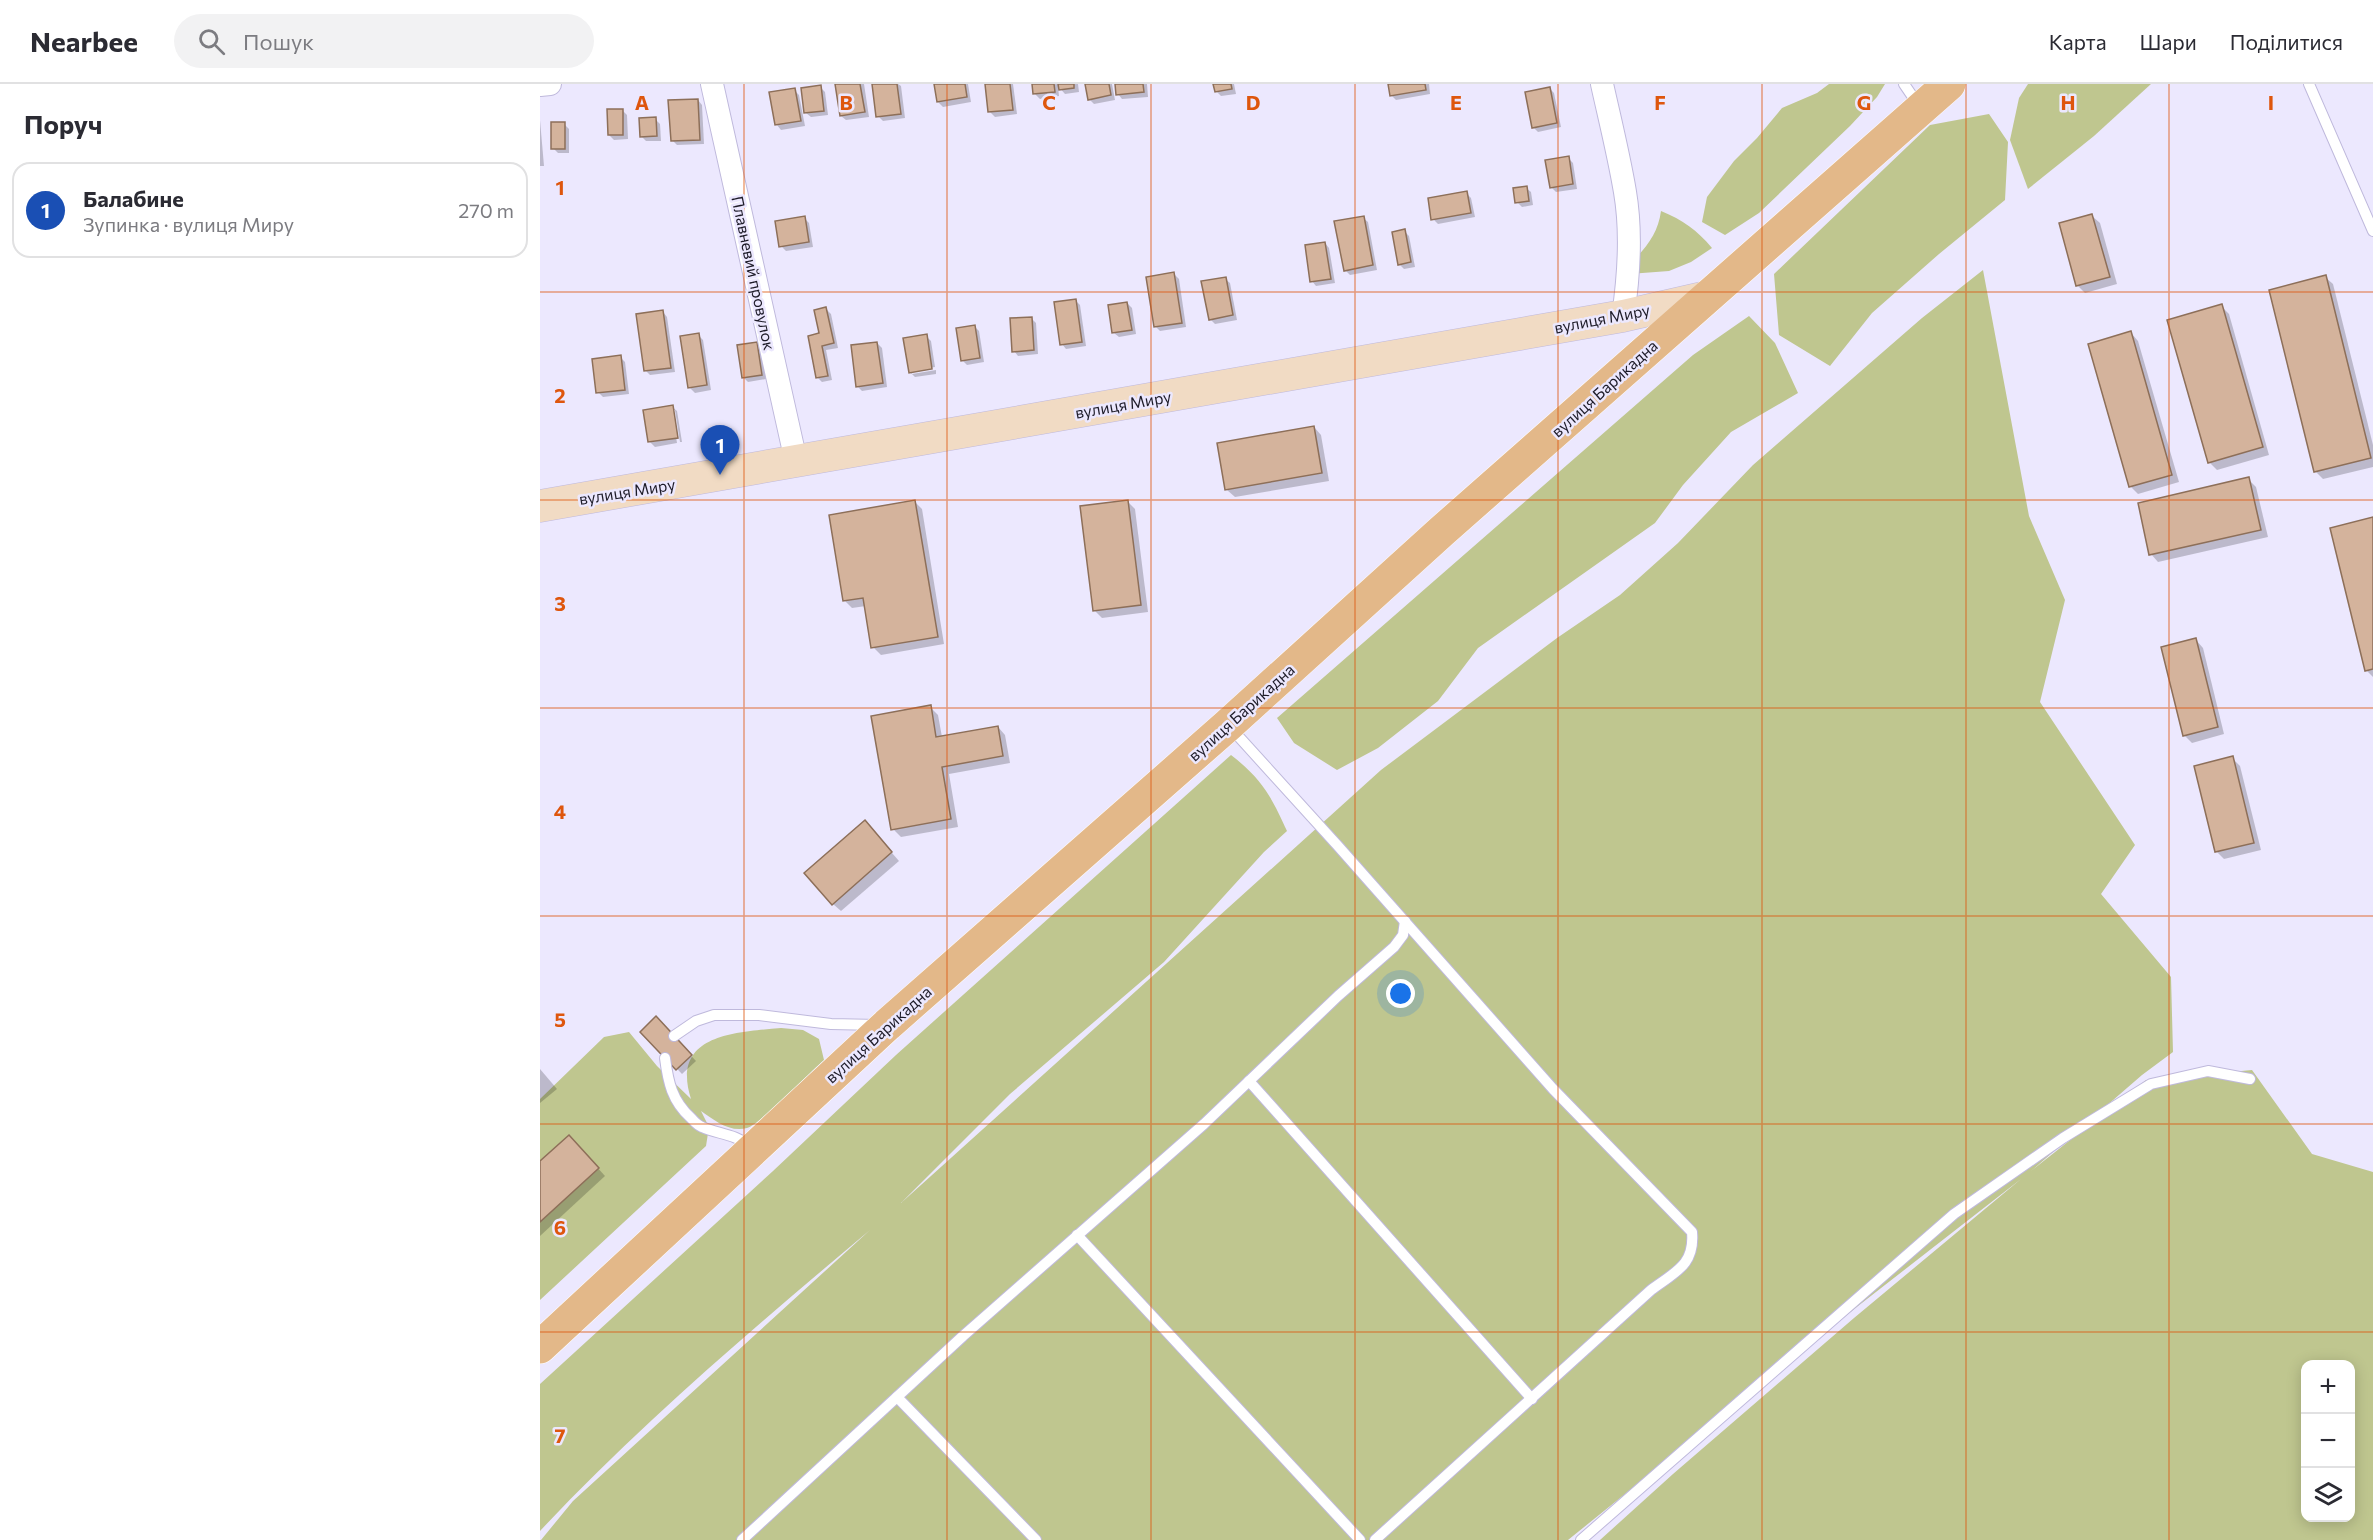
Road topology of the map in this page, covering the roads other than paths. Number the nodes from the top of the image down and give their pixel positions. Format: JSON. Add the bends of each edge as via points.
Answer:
{"nodes":[{"id":1,"x":550,"y":84,"type":"edge"},
{"id":2,"x":712,"y":84,"type":"edge"},
{"id":3,"x":1602,"y":84,"type":"edge"},
{"id":4,"x":1949,"y":84,"type":"edge"},
{"id":5,"x":2309,"y":84,"type":"edge"},
{"id":6,"x":540,"y":85,"type":"edge"},
{"id":7,"x":1912,"y":97,"type":"edge"},
{"id":8,"x":2373,"y":231,"type":"edge"},
{"id":9,"x":1706,"y":297,"type":"junction"},
{"id":10,"x":1623,"y":315,"type":"junction"},
{"id":11,"x":796,"y":461,"type":"junction"},
{"id":12,"x":540,"y":506,"type":"edge"},
{"id":13,"x":1228,"y":725,"type":"junction"},
{"id":14,"x":1405,"y":921,"type":"junction"},
{"id":15,"x":887,"y":1025,"type":"junction"},
{"id":16,"x":674,"y":1036,"type":"dead end"},
{"id":17,"x":665,"y":1058,"type":"dead end"},
{"id":18,"x":2250,"y":1079,"type":"dead end"},
{"id":19,"x":1249,"y":1081,"type":"junction"},
{"id":20,"x":752,"y":1148,"type":"junction"},
{"id":21,"x":1077,"y":1235,"type":"junction"},
{"id":22,"x":540,"y":1347,"type":"edge"},
{"id":23,"x":897,"y":1397,"type":"junction"},
{"id":24,"x":1532,"y":1399,"type":"junction"},
{"id":25,"x":742,"y":1540,"type":"edge"},
{"id":26,"x":1036,"y":1540,"type":"edge"},
{"id":27,"x":1360,"y":1540,"type":"edge"},
{"id":28,"x":1375,"y":1540,"type":"edge"},
{"id":29,"x":1581,"y":1540,"type":"edge"}],
"edges":[{"from":1,"to":6,"type":"street"},
{"from":2,"to":11,"type":"street","name":"Плавневий провулок"},
{"from":3,"to":10,"type":"street","via":[[1626,194],[1628,283]]},
{"from":4,"to":7,"type":"main road","name":"вулиця Барикадна"},
{"from":5,"to":8,"type":"lane"},
{"from":7,"to":9,"type":"main road","name":"вулиця Барикадна"},
{"from":9,"to":10,"type":"street","name":"вулиця Миру"},
{"from":9,"to":13,"type":"main road","name":"вулиця Барикадна"},
{"from":10,"to":11,"type":"street","name":"вулиця Миру"},
{"from":11,"to":12,"type":"street","name":"вулиця Миру"},
{"from":13,"to":14,"type":"lane"},
{"from":13,"to":15,"type":"main road","name":"вулиця Барикадна"},
{"from":14,"to":19,"type":"lane","via":[[1403,935],[1394,948]]},
{"from":14,"to":24,"type":"lane","via":[[1553,1089],[1692,1232],[1690,1258]]},
{"from":15,"to":16,"type":"lane","via":[[714,1015],[696,1021]]},
{"from":15,"to":20,"type":"main road","name":"вулиця Барикадна"},
{"from":17,"to":20,"type":"lane","via":[[668,1083],[682,1110],[700,1126],[741,1139]]},
{"from":18,"to":29,"type":"lane","via":[[2208,1071],[2151,1084],[2063,1138],[1954,1214]]},
{"from":19,"to":21,"type":"lane"},
{"from":19,"to":24,"type":"lane"},
{"from":20,"to":22,"type":"main road","name":"вулиця Барикадна"},
{"from":21,"to":23,"type":"lane"},
{"from":21,"to":27,"type":"lane"},
{"from":23,"to":25,"type":"lane"},
{"from":23,"to":26,"type":"lane"},
{"from":24,"to":28,"type":"lane"}]}
